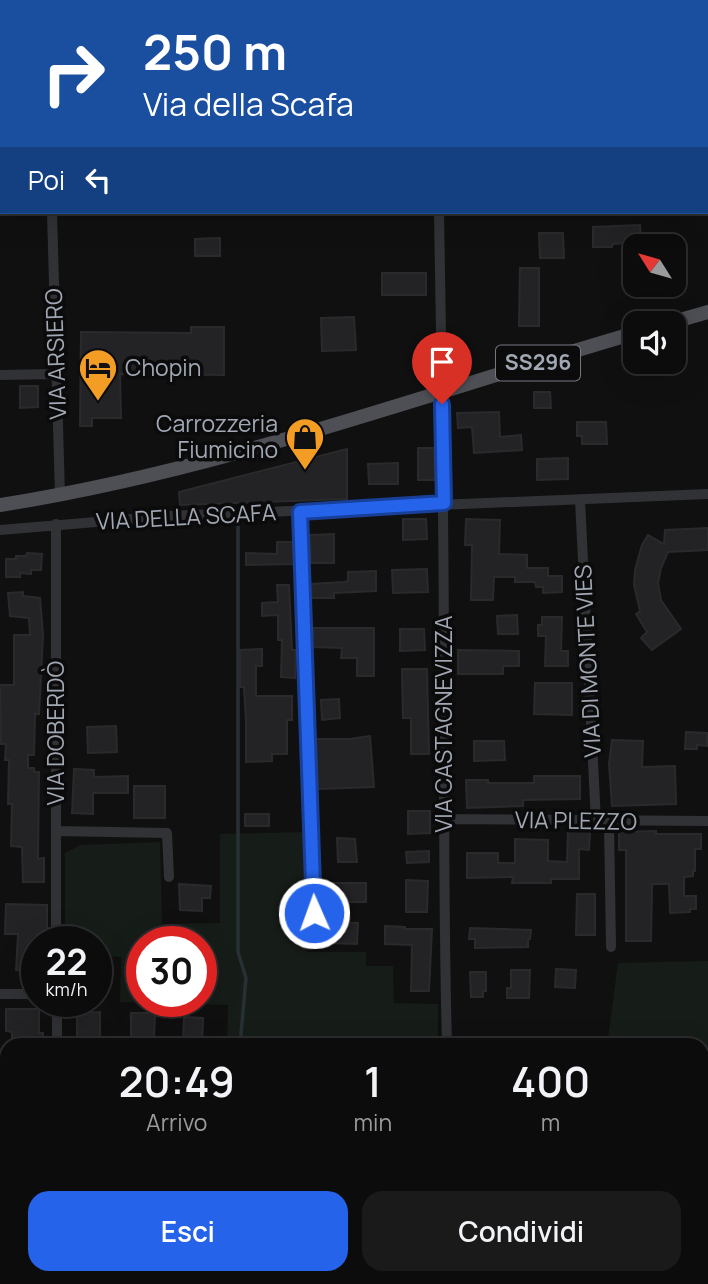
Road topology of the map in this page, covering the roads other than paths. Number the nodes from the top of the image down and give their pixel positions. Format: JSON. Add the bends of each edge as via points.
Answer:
{"nodes":[{"id":1,"x":52,"y":214,"type":"edge"},
{"id":2,"x":439,"y":214,"type":"edge"},
{"id":3,"x":708,"y":312,"type":"edge"},
{"id":4,"x":686,"y":318,"type":"edge"},
{"id":5,"x":623,"y":337,"type":"edge"},
{"id":6,"x":0,"y":374,"type":"edge"},
{"id":7,"x":56,"y":374,"type":"junction"},
{"id":8,"x":442,"y":399,"type":"junction"},
{"id":9,"x":708,"y":494,"type":"edge"},
{"id":10,"x":60,"y":496,"type":"junction"},
{"id":11,"x":580,"y":500,"type":"junction"},
{"id":12,"x":444,"y":503,"type":"junction"},
{"id":13,"x":0,"y":505,"type":"edge"},
{"id":14,"x":300,"y":512,"type":"junction"},
{"id":15,"x":56,"y":524,"type":"junction"},
{"id":16,"x":0,"y":530,"type":"edge"},
{"id":17,"x":444,"y":819,"type":"junction"},
{"id":18,"x":708,"y":821,"type":"edge"},
{"id":19,"x":596,"y":822,"type":"junction"},
{"id":20,"x":609,"y":822,"type":"junction"},
{"id":21,"x":56,"y":831,"type":"junction"},
{"id":22,"x":169,"y":877,"type":"dead end"},
{"id":23,"x":57,"y":926,"type":"edge"},
{"id":24,"x":316,"y":940,"type":"dead end"},
{"id":25,"x":611,"y":947,"type":"dead end"},
{"id":26,"x":21,"y":994,"type":"edge"},
{"id":27,"x":0,"y":995,"type":"edge"},
{"id":28,"x":57,"y":1017,"type":"edge"},
{"id":29,"x":58,"y":1038,"type":"edge"},
{"id":30,"x":447,"y":1038,"type":"edge"}],
"edges":[{"from":1,"to":7,"type":"street","name":"VIA ARSIERO"},
{"from":2,"to":8,"type":"street","name":"VIA CASTAGNEVIZZA"},
{"from":3,"to":4,"type":"main road"},
{"from":5,"to":8,"type":"main road","number":"SS296"},
{"from":6,"to":7,"type":"street"},
{"from":7,"to":10,"type":"street","name":"VIA ARSIERO"},
{"from":8,"to":10,"type":"main road","number":"SS296"},
{"from":8,"to":12,"type":"street","name":"VIA CASTAGNEVIZZA"},
{"from":9,"to":11,"type":"street","name":"VIA DELLA SCAFA"},
{"from":10,"to":13,"type":"main road","number":"SS296"},
{"from":11,"to":12,"type":"street","name":"VIA DELLA SCAFA"},
{"from":11,"to":19,"type":"street","name":"VIA DI MONTE VIES"},
{"from":12,"to":14,"type":"street","name":"VIA DELLA SCAFA"},
{"from":12,"to":17,"type":"street","name":"VIA CASTAGNEVIZZA"},
{"from":14,"to":15,"type":"street","name":"VIA DELLA SCAFA"},
{"from":14,"to":24,"type":"street"},
{"from":15,"to":16,"type":"street","name":"VIA DELLA SCAFA"},
{"from":15,"to":21,"type":"street","name":"VIA DOBERDÒ"},
{"from":17,"to":19,"type":"street","name":"VIA PLEZZO"},
{"from":17,"to":30,"type":"street","name":"VIA CASTAGNEVIZZA"},
{"from":18,"to":20,"type":"street","name":"VIA PLEZZO"},
{"from":19,"to":20,"type":"street","name":"VIA PLEZZO"},
{"from":20,"to":25,"type":"street"},
{"from":21,"to":22,"type":"street","via":[[167,833]]},
{"from":21,"to":23,"type":"street","name":"VIA DOBERDÒ"},
{"from":26,"to":27,"type":"street"},
{"from":28,"to":29,"type":"street"}]}
